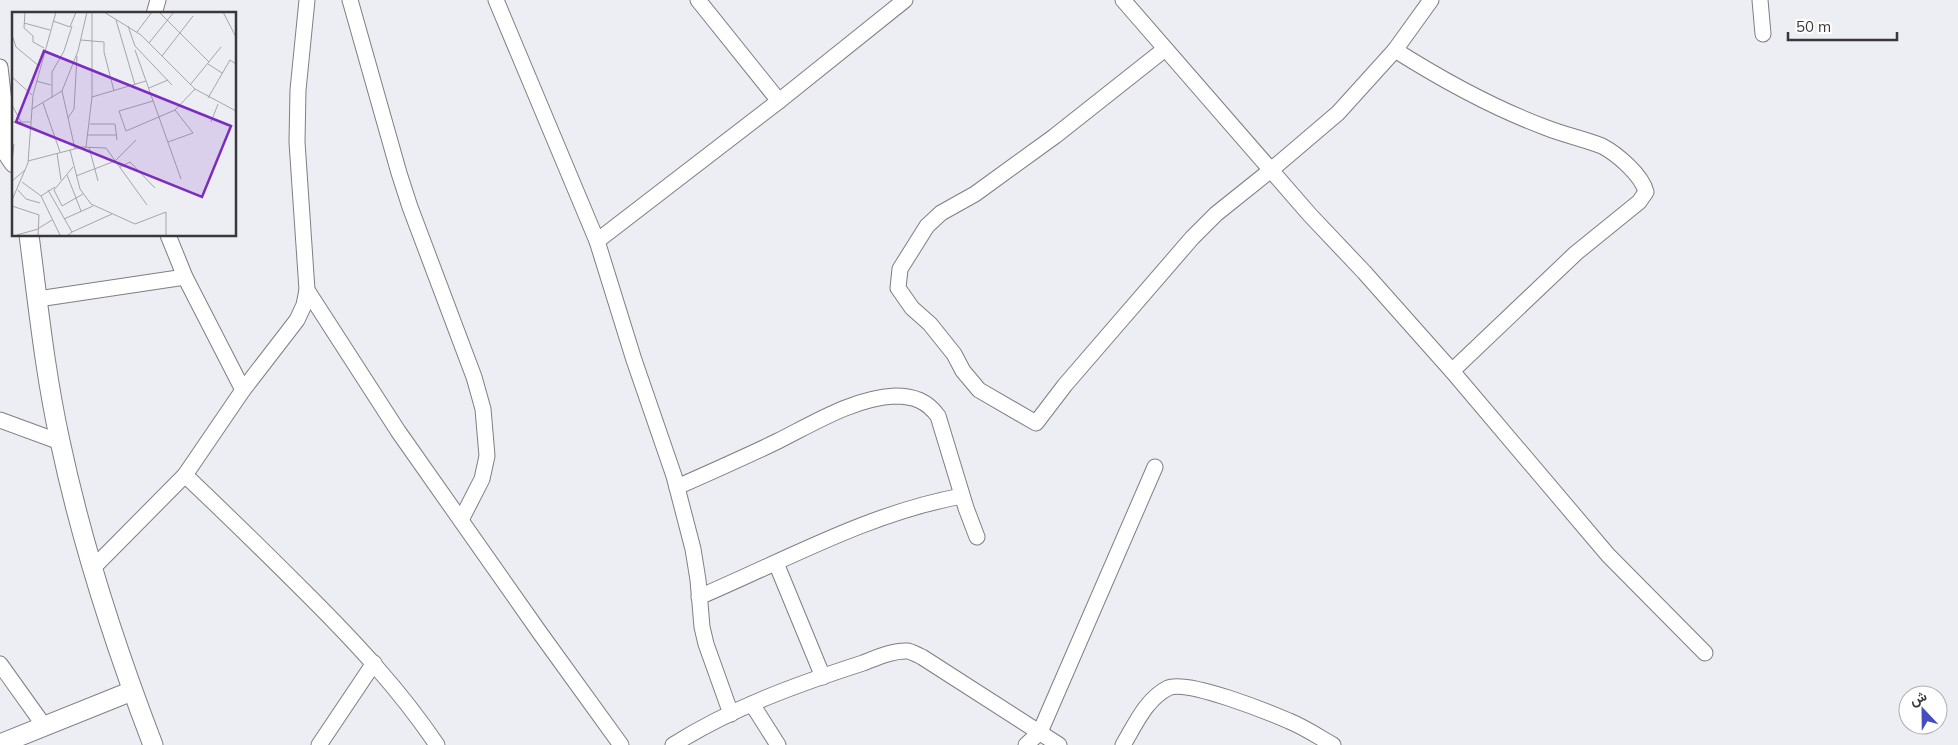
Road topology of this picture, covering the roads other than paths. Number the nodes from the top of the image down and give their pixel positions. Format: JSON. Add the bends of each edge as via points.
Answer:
{"nodes":[{"id":1,"x":307,"y":0,"type":"edge"},
{"id":2,"x":350,"y":0,"type":"edge"},
{"id":3,"x":496,"y":0,"type":"edge"},
{"id":4,"x":698,"y":0,"type":"edge"},
{"id":5,"x":905,"y":0,"type":"edge"},
{"id":6,"x":1123,"y":0,"type":"edge"},
{"id":7,"x":1431,"y":0,"type":"edge"},
{"id":8,"x":1760,"y":0,"type":"edge"},
{"id":9,"x":1762,"y":34,"type":"dead end"},
{"id":10,"x":1165,"y":49,"type":"junction"},
{"id":11,"x":1395,"y":50,"type":"junction"},
{"id":12,"x":0,"y":67,"type":"edge"},
{"id":13,"x":778,"y":101,"type":"junction"},
{"id":14,"x":8,"y":153,"type":"edge"},
{"id":15,"x":1272,"y":170,"type":"junction"},
{"id":16,"x":29,"y":236,"type":"edge"},
{"id":17,"x":168,"y":236,"type":"edge"},
{"id":18,"x":598,"y":241,"type":"junction"},
{"id":19,"x":185,"y":276,"type":"junction"},
{"id":20,"x":307,"y":290,"type":"junction"},
{"id":21,"x":38,"y":299,"type":"junction"},
{"id":22,"x":1452,"y":371,"type":"junction"},
{"id":23,"x":244,"y":390,"type":"junction"},
{"id":24,"x":0,"y":420,"type":"edge"},
{"id":25,"x":60,"y":442,"type":"junction"},
{"id":26,"x":1155,"y":467,"type":"dead end"},
{"id":27,"x":185,"y":476,"type":"junction"},
{"id":28,"x":677,"y":487,"type":"junction"},
{"id":29,"x":962,"y":496,"type":"junction"},
{"id":30,"x":461,"y":520,"type":"junction"},
{"id":31,"x":977,"y":537,"type":"dead end"},
{"id":32,"x":776,"y":563,"type":"junction"},
{"id":33,"x":92,"y":570,"type":"junction"},
{"id":34,"x":699,"y":597,"type":"junction"},
{"id":35,"x":1705,"y":653,"type":"dead end"},
{"id":36,"x":374,"y":663,"type":"junction"},
{"id":37,"x":0,"y":664,"type":"edge"},
{"id":38,"x":823,"y":677,"type":"junction"},
{"id":39,"x":132,"y":690,"type":"junction"},
{"id":40,"x":752,"y":704,"type":"junction"},
{"id":41,"x":730,"y":714,"type":"junction"},
{"id":42,"x":45,"y":727,"type":"junction"},
{"id":43,"x":1040,"y":732,"type":"junction"},
{"id":44,"x":0,"y":744,"type":"edge"},
{"id":45,"x":153,"y":745,"type":"edge"},
{"id":46,"x":319,"y":745,"type":"edge"},
{"id":47,"x":437,"y":745,"type":"edge"},
{"id":48,"x":621,"y":745,"type":"edge"},
{"id":49,"x":673,"y":745,"type":"edge"},
{"id":50,"x":778,"y":745,"type":"edge"},
{"id":51,"x":1026,"y":745,"type":"edge"},
{"id":52,"x":1059,"y":745,"type":"edge"},
{"id":53,"x":1123,"y":745,"type":"edge"},
{"id":54,"x":1333,"y":745,"type":"edge"}],
"edges":[{"from":1,"to":20,"type":"street","via":[[298,90],[297,142]]},
{"from":2,"to":30,"type":"street","via":[[410,207],[483,409],[487,456],[482,479]]},
{"from":3,"to":18,"type":"street"},
{"from":4,"to":13,"type":"street"},
{"from":5,"to":13,"type":"street"},
{"from":6,"to":10,"type":"street"},
{"from":7,"to":11,"type":"street"},
{"from":8,"to":9,"type":"street"},
{"from":10,"to":15,"type":"street"},
{"from":10,"to":15,"type":"street","via":[[1056,136],[975,194],[942,213],[927,226],[900,269],[898,288],[954,354],[979,390],[1036,423],[1192,238],[1216,214]]},
{"from":11,"to":15,"type":"street","via":[[1338,113]]},
{"from":11,"to":22,"type":"street","via":[[1432,74],[1490,104],[1548,129],[1603,147],[1633,171],[1646,192],[1639,202],[1576,253]]},
{"from":12,"to":14,"type":"street"},
{"from":13,"to":18,"type":"street"},
{"from":15,"to":22,"type":"street"},
{"from":16,"to":21,"type":"street"},
{"from":17,"to":19,"type":"street"},
{"from":18,"to":28,"type":"street"},
{"from":19,"to":21,"type":"street"},
{"from":19,"to":23,"type":"street"},
{"from":20,"to":23,"type":"street","via":[[296,320]]},
{"from":20,"to":30,"type":"street","via":[[398,432]]},
{"from":21,"to":25,"type":"street"},
{"from":22,"to":35,"type":"street","via":[[1608,555]]},
{"from":23,"to":27,"type":"street"},
{"from":24,"to":25,"type":"street"},
{"from":25,"to":33,"type":"street"},
{"from":26,"to":43,"type":"street"},
{"from":27,"to":33,"type":"street"},
{"from":27,"to":36,"type":"street"},
{"from":28,"to":29,"type":"street","via":[[856,404],[894,396],[922,400],[938,416]]},
{"from":28,"to":34,"type":"street","via":[[693,549]]},
{"from":29,"to":31,"type":"street"},
{"from":29,"to":32,"type":"street","via":[[874,520]]},
{"from":30,"to":48,"type":"street"},
{"from":32,"to":34,"type":"street"},
{"from":32,"to":38,"type":"street"},
{"from":33,"to":39,"type":"street"},
{"from":34,"to":41,"type":"street","via":[[706,644]]},
{"from":36,"to":46,"type":"street"},
{"from":36,"to":47,"type":"street"},
{"from":37,"to":42,"type":"street"},
{"from":38,"to":40,"type":"street"},
{"from":38,"to":43,"type":"street","via":[[892,653],[908,652],[922,657]]},
{"from":39,"to":42,"type":"street"},
{"from":39,"to":45,"type":"street"},
{"from":40,"to":41,"type":"street"},
{"from":40,"to":50,"type":"street"},
{"from":41,"to":49,"type":"street"},
{"from":42,"to":44,"type":"street"},
{"from":43,"to":51,"type":"street"},
{"from":43,"to":52,"type":"street"},
{"from":53,"to":54,"type":"street","via":[[1157,695],[1170,687],[1182,686],[1244,703],[1291,722]]}]}
